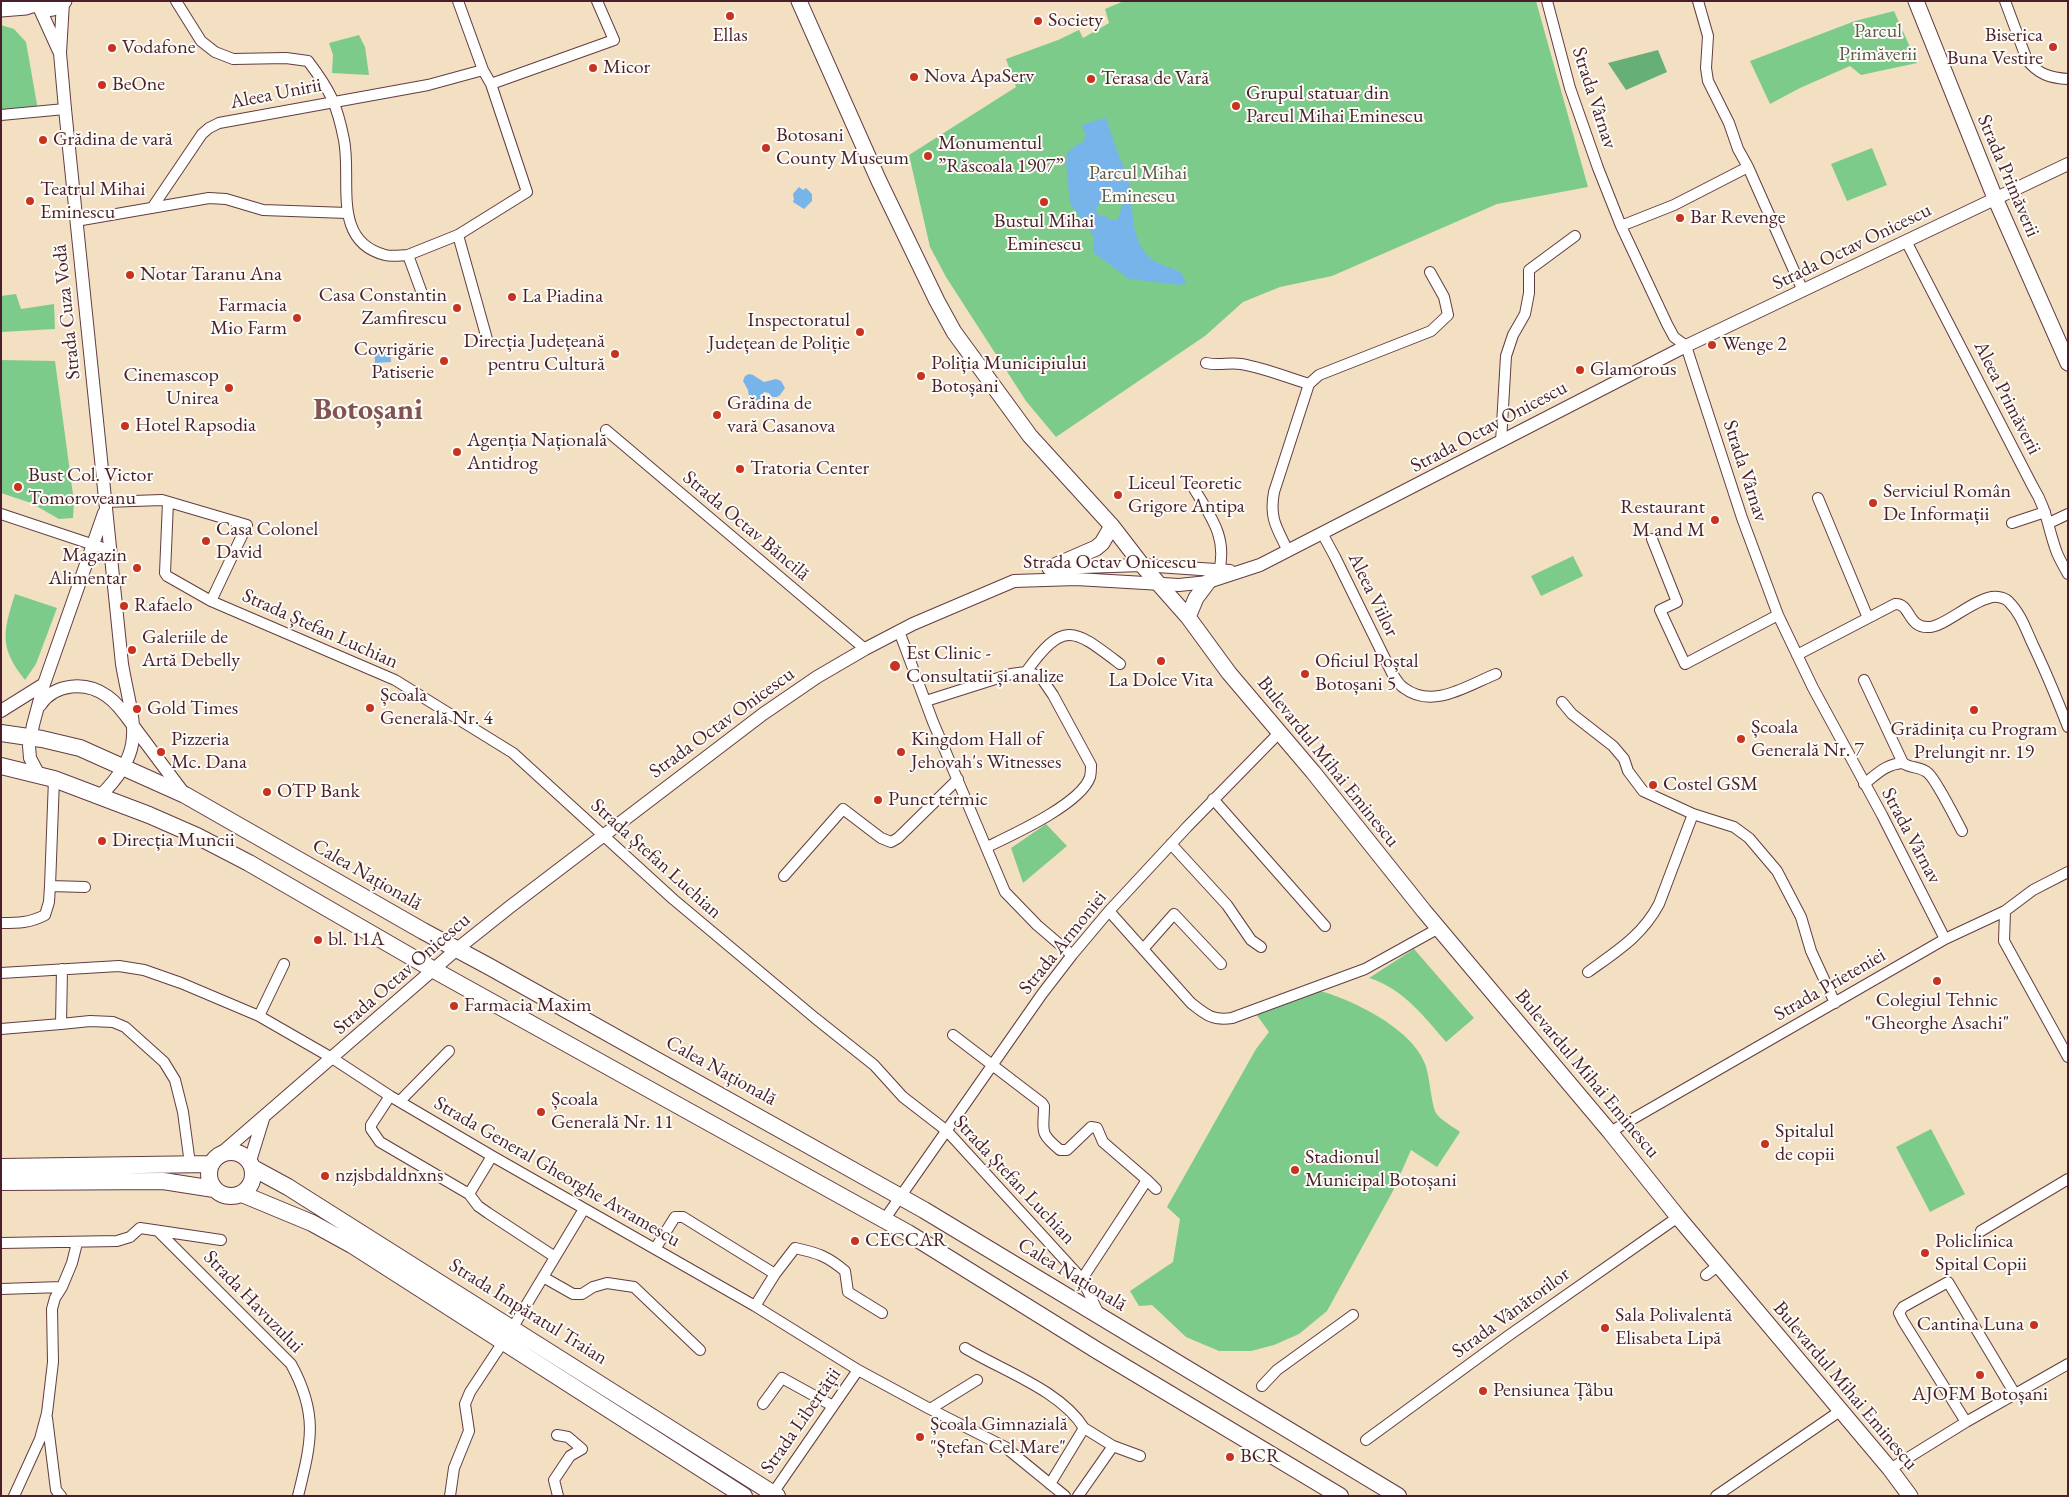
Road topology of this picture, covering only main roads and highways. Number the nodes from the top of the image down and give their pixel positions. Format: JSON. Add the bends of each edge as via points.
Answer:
{"nodes":[{"id":1,"x":63,"y":1,"type":"edge"},
{"id":2,"x":799,"y":1,"type":"edge"},
{"id":3,"x":1916,"y":1,"type":"edge"},
{"id":4,"x":36,"y":4,"type":"edge"},
{"id":5,"x":1,"y":9,"type":"edge"},
{"id":6,"x":2068,"y":363,"type":"edge"},
{"id":7,"x":1112,"y":526,"type":"junction"},
{"id":8,"x":1050,"y":568,"type":"road end"},
{"id":9,"x":1214,"y":577,"type":"road end"},
{"id":10,"x":1188,"y":617,"type":"junction"},
{"id":11,"x":1,"y":733,"type":"edge"},
{"id":12,"x":1,"y":766,"type":"edge"},
{"id":13,"x":215,"y":1160,"type":"junction"},
{"id":14,"x":251,"y":1164,"type":"junction"},
{"id":15,"x":1,"y":1167,"type":"edge"},
{"id":16,"x":1,"y":1182,"type":"edge"},
{"id":17,"x":214,"y":1189,"type":"junction"},
{"id":18,"x":242,"y":1194,"type":"junction"},
{"id":19,"x":775,"y":1494,"type":"edge"},
{"id":20,"x":744,"y":1496,"type":"edge"},
{"id":21,"x":1340,"y":1496,"type":"edge"},
{"id":22,"x":1398,"y":1496,"type":"edge"},
{"id":23,"x":1910,"y":1496,"type":"edge"}],
"edges":[{"from":1,"to":4,"type":"main road","via":[[49,9]]},
{"from":2,"to":7,"type":"main road","name":"Bulevardul Mihai Eminescu","via":[[916,260],[954,332],[1030,436]]},
{"from":3,"to":6,"type":"main road","name":"Strada Primăverii","via":[[1995,198]]},
{"from":4,"to":5,"type":"main road"},
{"from":7,"to":8,"type":"main road","via":[[1096,548]]},
{"from":7,"to":10,"type":"main road","name":"Bulevardul Mihai Eminescu","via":[[1158,585]]},
{"from":9,"to":10,"type":"main road","via":[[1196,598]]},
{"from":10,"to":23,"type":"main road","name":"Bulevardul Mihai Eminescu","via":[[1229,673],[1438,928]]},
{"from":11,"to":22,"type":"main road","name":"Calea Națională","via":[[80,748],[185,795],[900,1196]]},
{"from":12,"to":21,"type":"main road","via":[[47,777],[157,818],[257,868],[884,1220]]},
{"from":13,"to":14,"type":"main road","via":[[225,1152],[233,1152],[241,1154]]},
{"from":13,"to":15,"type":"main road","via":[[190,1164]]},
{"from":13,"to":17,"type":"main road","via":[[209,1175]]},
{"from":14,"to":18,"type":"main road","via":[[252,1183]]},
{"from":14,"to":19,"type":"main road","name":"Strada Împăratul Traian"},
{"from":16,"to":17,"type":"main road","via":[[163,1181]]},
{"from":17,"to":18,"type":"main road","via":[[227,1196]]},
{"from":18,"to":20,"type":"main road","name":"Strada Împăratul Traian","via":[[312,1223],[352,1245]]}]}
